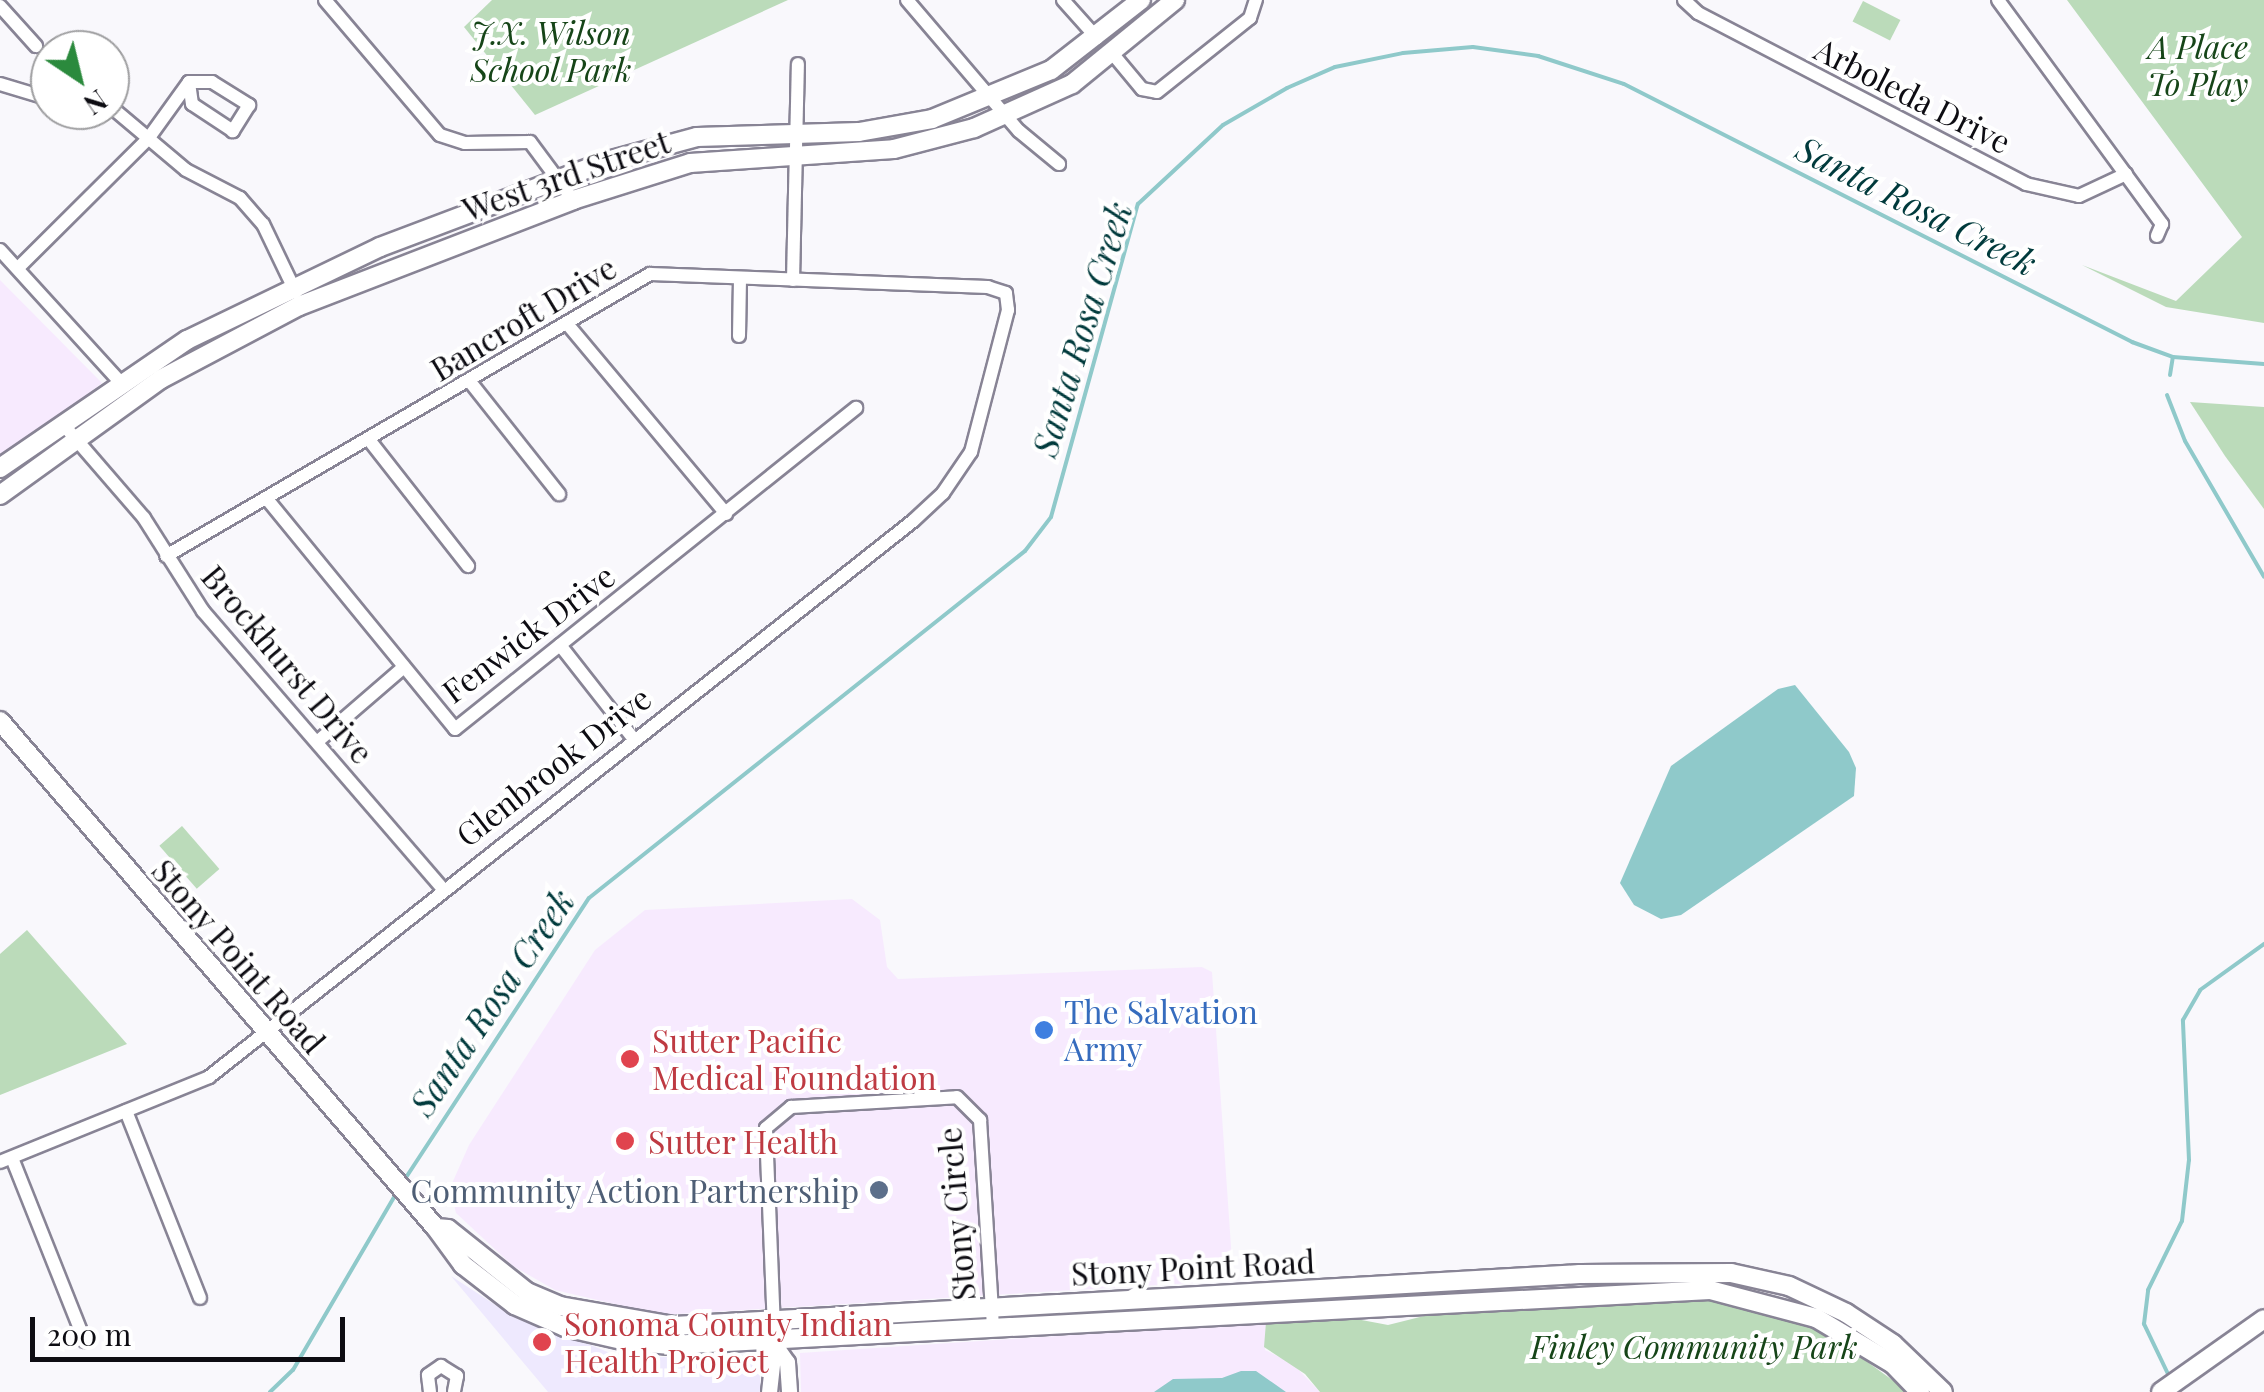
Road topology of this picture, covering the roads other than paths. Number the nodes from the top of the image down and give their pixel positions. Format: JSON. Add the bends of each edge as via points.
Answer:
{"nodes":[{"id":1,"x":325,"y":0,"type":"edge"},
{"id":2,"x":907,"y":0,"type":"edge"},
{"id":3,"x":1063,"y":0,"type":"edge"},
{"id":4,"x":1142,"y":0,"type":"edge"},
{"id":5,"x":1175,"y":0,"type":"edge"},
{"id":6,"x":1256,"y":0,"type":"edge"},
{"id":7,"x":1684,"y":0,"type":"edge"},
{"id":8,"x":1998,"y":0,"type":"edge"},
{"id":9,"x":0,"y":6,"type":"edge"},
{"id":10,"x":1097,"y":38,"type":"junction"},
{"id":11,"x":30,"y":39,"type":"edge"},
{"id":12,"x":1112,"y":52,"type":"junction"},
{"id":13,"x":798,"y":64,"type":"dead end"},
{"id":14,"x":189,"y":82,"type":"junction"},
{"id":15,"x":0,"y":84,"type":"edge"},
{"id":16,"x":30,"y":93,"type":"edge"},
{"id":17,"x":991,"y":98,"type":"junction"},
{"id":18,"x":1008,"y":116,"type":"junction"},
{"id":19,"x":130,"y":124,"type":"edge"},
{"id":20,"x":797,"y":131,"type":"junction"},
{"id":21,"x":148,"y":140,"type":"junction"},
{"id":22,"x":796,"y":154,"type":"junction"},
{"id":23,"x":1059,"y":164,"type":"dead end"},
{"id":24,"x":2126,"y":174,"type":"junction"},
{"id":25,"x":560,"y":178,"type":"junction"},
{"id":26,"x":574,"y":200,"type":"junction"},
{"id":27,"x":2158,"y":236,"type":"dead end"},
{"id":28,"x":0,"y":250,"type":"edge"},
{"id":29,"x":18,"y":268,"type":"junction"},
{"id":30,"x":740,"y":278,"type":"junction"},
{"id":31,"x":793,"y":280,"type":"junction"},
{"id":32,"x":294,"y":284,"type":"junction"},
{"id":33,"x":1006,"y":293,"type":"joint"},
{"id":34,"x":299,"y":306,"type":"junction"},
{"id":35,"x":569,"y":326,"type":"junction"},
{"id":36,"x":738,"y":336,"type":"dead end"},
{"id":37,"x":122,"y":383,"type":"junction"},
{"id":38,"x":472,"y":383,"type":"junction"},
{"id":39,"x":856,"y":408,"type":"dead end"},
{"id":40,"x":67,"y":431,"type":"junction"},
{"id":41,"x":370,"y":441,"type":"junction"},
{"id":42,"x":0,"y":468,"type":"edge"},
{"id":43,"x":559,"y":494,"type":"dead end"},
{"id":44,"x":0,"y":495,"type":"edge"},
{"id":45,"x":267,"y":499,"type":"junction"},
{"id":46,"x":726,"y":514,"type":"junction"},
{"id":47,"x":166,"y":556,"type":"junction"},
{"id":48,"x":468,"y":566,"type":"dead end"},
{"id":49,"x":560,"y":644,"type":"junction"},
{"id":50,"x":404,"y":668,"type":"junction"},
{"id":51,"x":0,"y":721,"type":"edge"},
{"id":52,"x":633,"y":738,"type":"junction"},
{"id":53,"x":317,"y":742,"type":"junction"},
{"id":54,"x":442,"y":888,"type":"junction"},
{"id":55,"x":267,"y":1034,"type":"junction"},
{"id":56,"x":126,"y":1111,"type":"junction"},
{"id":57,"x":6,"y":1160,"type":"edge"},
{"id":58,"x":436,"y":1228,"type":"junction"},
{"id":59,"x":200,"y":1298,"type":"dead end"},
{"id":60,"x":992,"y":1308,"type":"junction"},
{"id":61,"x":773,"y":1318,"type":"junction"},
{"id":62,"x":2264,"y":1319,"type":"edge"},
{"id":63,"x":993,"y":1327,"type":"junction"},
{"id":64,"x":85,"y":1341,"type":"dead end"},
{"id":65,"x":775,"y":1342,"type":"junction"},
{"id":66,"x":1931,"y":1387,"type":"edge"},
{"id":67,"x":2166,"y":1388,"type":"edge"},
{"id":68,"x":430,"y":1392,"type":"edge"},
{"id":69,"x":454,"y":1392,"type":"edge"},
{"id":70,"x":769,"y":1392,"type":"edge"},
{"id":71,"x":789,"y":1392,"type":"edge"}],
"edges":[{"from":1,"to":25,"type":"street","via":[[440,135],[464,143],[530,142]]},
{"from":2,"to":17,"type":"street"},
{"from":3,"to":10,"type":"street"},
{"from":4,"to":10,"type":"main road","name":"West 3rd Street"},
{"from":5,"to":12,"type":"main road","name":"West 3rd Street"},
{"from":6,"to":12,"type":"street","via":[[1250,18],[1157,92],[1142,89]]},
{"from":7,"to":24,"type":"street","name":"Arboleda Drive","via":[[2026,184],[2078,196]]},
{"from":8,"to":24,"type":"street"},
{"from":9,"to":11,"type":"street"},
{"from":10,"to":17,"type":"main road","name":"West 3rd Street"},
{"from":12,"to":18,"type":"main road","name":"West 3rd Street","via":[[1072,84]]},
{"from":13,"to":20,"type":"street"},
{"from":14,"to":14,"type":"street","via":[[212,82],[248,105],[233,131],[192,104]]},
{"from":14,"to":21,"type":"street"},
{"from":15,"to":16,"type":"street"},
{"from":17,"to":18,"type":"street"},
{"from":17,"to":20,"type":"main road","name":"West 3rd Street","via":[[882,129]]},
{"from":18,"to":22,"type":"main road","name":"West 3rd Street","via":[[894,149]]},
{"from":18,"to":23,"type":"street"},
{"from":19,"to":21,"type":"street"},
{"from":20,"to":22,"type":"street"},
{"from":20,"to":25,"type":"main road","name":"West 3rd Street","via":[[697,136]]},
{"from":21,"to":29,"type":"street"},
{"from":21,"to":32,"type":"street","via":[[186,170],[240,198],[263,224]]},
{"from":22,"to":26,"type":"main road","name":"West 3rd Street","via":[[690,163]]},
{"from":22,"to":31,"type":"street"},
{"from":24,"to":27,"type":"street","via":[[2162,224]]},
{"from":25,"to":26,"type":"street"},
{"from":25,"to":32,"type":"main road","name":"West 3rd Street"},
{"from":26,"to":34,"type":"main road","name":"West 3rd Street"},
{"from":28,"to":29,"type":"street"},
{"from":29,"to":37,"type":"street"},
{"from":30,"to":31,"type":"street","name":"Bancroft Drive"},
{"from":30,"to":35,"type":"street","name":"Bancroft Drive","via":[[650,274]]},
{"from":30,"to":36,"type":"street"},
{"from":31,"to":33,"type":"street","name":"Bancroft Drive"},
{"from":32,"to":34,"type":"street"},
{"from":32,"to":37,"type":"main road","name":"West 3rd Street"},
{"from":33,"to":52,"type":"street","name":"Glenbrook Drive","via":[[1008,310],[980,425],[944,493]]},
{"from":34,"to":40,"type":"main road","name":"West 3rd Street"},
{"from":35,"to":38,"type":"street","name":"Bancroft Drive"},
{"from":35,"to":46,"type":"street"},
{"from":37,"to":40,"type":"main road","name":"West 3rd Street"},
{"from":38,"to":41,"type":"street","name":"Bancroft Drive"},
{"from":38,"to":43,"type":"street"},
{"from":39,"to":46,"type":"street","name":"Fenwick Drive"},
{"from":40,"to":42,"type":"main road","name":"West 3rd Street"},
{"from":40,"to":44,"type":"main road","name":"West 3rd Street"},
{"from":40,"to":47,"type":"street","name":"Brockhurst Drive","via":[[133,504]]},
{"from":41,"to":45,"type":"street","name":"Bancroft Drive"},
{"from":41,"to":48,"type":"street"},
{"from":45,"to":47,"type":"street","name":"Bancroft Drive"},
{"from":45,"to":50,"type":"street","name":"Fenwick Drive"},
{"from":46,"to":49,"type":"street","name":"Fenwick Drive"},
{"from":47,"to":53,"type":"street","name":"Brockhurst Drive","via":[[203,611]]},
{"from":49,"to":50,"type":"street","name":"Fenwick Drive","via":[[455,729]]},
{"from":49,"to":52,"type":"street"},
{"from":50,"to":53,"type":"street"},
{"from":51,"to":55,"type":"main road","name":"Stony Point Road"},
{"from":52,"to":54,"type":"street","name":"Glenbrook Drive"},
{"from":53,"to":54,"type":"street","name":"Brockhurst Drive"},
{"from":54,"to":55,"type":"street","name":"Glenbrook Drive"},
{"from":55,"to":56,"type":"street","name":"Glenbrook Drive","via":[[209,1077]]},
{"from":55,"to":58,"type":"main road","name":"Stony Point Road"},
{"from":56,"to":57,"type":"street","name":"Glenbrook Drive"},
{"from":56,"to":59,"type":"street"},
{"from":57,"to":64,"type":"street"},
{"from":58,"to":61,"type":"main road","name":"Stony Point Road","via":[[448,1229],[528,1292],[598,1318],[674,1326]]},
{"from":58,"to":65,"type":"main road","name":"Stony Point Road","via":[[438,1239],[486,1287],[566,1328],[670,1344]]},
{"from":60,"to":61,"type":"main road","name":"Stony Point Road"},
{"from":60,"to":61,"type":"street","name":"Stony Circle","via":[[980,1120],[957,1097],[791,1106],[766,1128]]},
{"from":60,"to":63,"type":"street","name":"Stony Circle"},
{"from":60,"to":66,"type":"main road","name":"Stony Point Road","via":[[1580,1274],[1731,1274],[1790,1286],[1846,1313]]},
{"from":61,"to":65,"type":"street","name":"Stony Circle"},
{"from":62,"to":67,"type":"main road"},
{"from":63,"to":65,"type":"main road","name":"Stony Point Road"},
{"from":63,"to":66,"type":"main road","name":"Stony Point Road","via":[[1710,1290],[1776,1302],[1859,1342],[1871,1340]]},
{"from":65,"to":70,"type":"street"},
{"from":65,"to":71,"type":"street","via":[[787,1362]]},
{"from":68,"to":69,"type":"street","via":[[428,1374],[440,1366],[457,1376]]}]}
